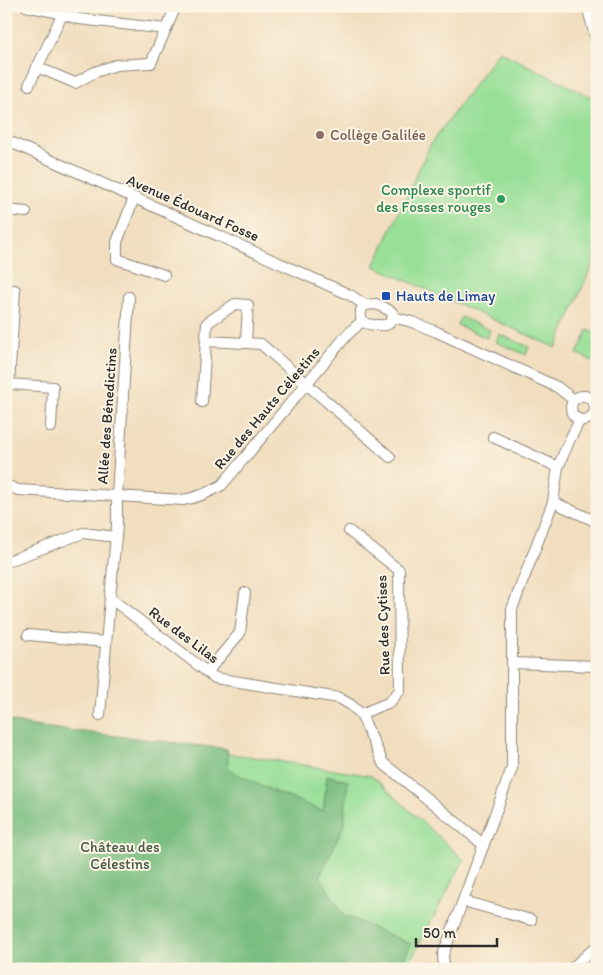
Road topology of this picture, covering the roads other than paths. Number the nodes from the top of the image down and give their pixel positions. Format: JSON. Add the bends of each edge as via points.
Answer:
{"nodes":[{"id":1,"x":26,"y":6,"type":"edge"},
{"id":2,"x":176,"y":6,"type":"edge"},
{"id":3,"x":587,"y":6,"type":"edge"},
{"id":4,"x":62,"y":15,"type":"junction"},
{"id":5,"x":166,"y":29,"type":"junction"},
{"id":6,"x":597,"y":43,"type":"edge"},
{"id":7,"x":37,"y":67,"type":"junction"},
{"id":8,"x":30,"y":85,"type":"dead end"},
{"id":9,"x":6,"y":140,"type":"edge"},
{"id":10,"x":134,"y":198,"type":"junction"},
{"id":11,"x":6,"y":210,"type":"edge"},
{"id":12,"x":26,"y":212,"type":"dead end"},
{"id":13,"x":164,"y":274,"type":"dead end"},
{"id":14,"x":15,"y":290,"type":"dead end"},
{"id":15,"x":129,"y":297,"type":"dead end"},
{"id":16,"x":365,"y":305,"type":"junction"},
{"id":17,"x":393,"y":317,"type":"junction"},
{"id":18,"x":362,"y":321,"type":"junction"},
{"id":19,"x":206,"y":341,"type":"junction"},
{"id":20,"x":246,"y":343,"type":"junction"},
{"id":21,"x":8,"y":353,"type":"edge"},
{"id":22,"x":306,"y":384,"type":"junction"},
{"id":23,"x":574,"y":400,"type":"junction"},
{"id":24,"x":202,"y":402,"type":"dead end"},
{"id":25,"x":596,"y":405,"type":"edge"},
{"id":26,"x":580,"y":420,"type":"junction"},
{"id":27,"x":51,"y":427,"type":"dead end"},
{"id":28,"x":493,"y":437,"type":"dead end"},
{"id":29,"x":390,"y":457,"type":"dead end"},
{"id":30,"x":558,"y":466,"type":"junction"},
{"id":31,"x":6,"y":485,"type":"edge"},
{"id":32,"x":117,"y":496,"type":"junction"},
{"id":33,"x":553,"y":502,"type":"junction"},
{"id":34,"x":597,"y":522,"type":"edge"},
{"id":35,"x":349,"y":531,"type":"dead end"},
{"id":36,"x":116,"y":537,"type":"junction"},
{"id":37,"x":6,"y":562,"type":"edge"},
{"id":38,"x":245,"y":593,"type":"dead end"},
{"id":39,"x":110,"y":598,"type":"junction"},
{"id":40,"x":28,"y":635,"type":"dead end"},
{"id":41,"x":106,"y":642,"type":"junction"},
{"id":42,"x":512,"y":663,"type":"junction"},
{"id":43,"x":597,"y":666,"type":"edge"},
{"id":44,"x":207,"y":672,"type":"junction"},
{"id":45,"x":361,"y":714,"type":"junction"},
{"id":46,"x":100,"y":715,"type":"dead end"},
{"id":47,"x":484,"y":846,"type":"junction"},
{"id":48,"x":463,"y":901,"type":"junction"},
{"id":49,"x":531,"y":920,"type":"dead end"},
{"id":50,"x":595,"y":952,"type":"edge"},
{"id":51,"x":444,"y":969,"type":"edge"},
{"id":52,"x":571,"y":969,"type":"edge"}],
"edges":[{"from":1,"to":4,"type":"street"},
{"from":2,"to":5,"type":"street"},
{"from":3,"to":6,"type":"street"},
{"from":4,"to":5,"type":"street"},
{"from":4,"to":7,"type":"street"},
{"from":5,"to":7,"type":"street","via":[[151,62],[116,65],[75,83]]},
{"from":7,"to":8,"type":"street"},
{"from":9,"to":10,"type":"street","name":"Avenue Édouard Fosse"},
{"from":10,"to":13,"type":"street","via":[[117,242],[117,259]]},
{"from":10,"to":16,"type":"street","name":"Avenue Édouard Fosse","via":[[354,296]]},
{"from":11,"to":12,"type":"street"},
{"from":14,"to":21,"type":"street"},
{"from":15,"to":32,"type":"street","name":"Allée des Bénedictins"},
{"from":16,"to":17,"type":"street","via":[[376,304],[392,312]]},
{"from":16,"to":18,"type":"street","via":[[360,310]]},
{"from":17,"to":18,"type":"street","via":[[385,325],[369,325]]},
{"from":17,"to":23,"type":"street","via":[[446,336],[557,387]]},
{"from":18,"to":22,"type":"street","name":"Rue des Hauts Célestins"},
{"from":19,"to":20,"type":"street"},
{"from":19,"to":20,"type":"street","via":[[207,323],[235,304],[248,305]]},
{"from":19,"to":24,"type":"street"},
{"from":20,"to":22,"type":"street","via":[[261,344]]},
{"from":21,"to":27,"type":"street","via":[[9,384],[53,387]]},
{"from":22,"to":29,"type":"street"},
{"from":22,"to":32,"type":"street","name":"Rue des Hauts Célestins","via":[[222,485],[183,500]]},
{"from":23,"to":25,"type":"street","via":[[584,395]]},
{"from":23,"to":26,"type":"street","via":[[571,411]]},
{"from":25,"to":26,"type":"street","via":[[591,418]]},
{"from":26,"to":30,"type":"street"},
{"from":28,"to":30,"type":"street"},
{"from":30,"to":33,"type":"street"},
{"from":31,"to":32,"type":"street","name":"Rue des Hauts Célestins","via":[[18,490]]},
{"from":32,"to":36,"type":"street","name":"Allée des Bénedictins"},
{"from":33,"to":34,"type":"street"},
{"from":33,"to":42,"type":"street","via":[[512,609]]},
{"from":35,"to":45,"type":"street","name":"Rue des Cytises","via":[[399,570],[400,690],[390,702]]},
{"from":36,"to":37,"type":"street","via":[[83,533]]},
{"from":36,"to":39,"type":"street"},
{"from":38,"to":44,"type":"street","via":[[240,633]]},
{"from":39,"to":41,"type":"street"},
{"from":39,"to":44,"type":"street","name":"Rue des Lilas"},
{"from":40,"to":41,"type":"street"},
{"from":41,"to":46,"type":"street"},
{"from":42,"to":43,"type":"street"},
{"from":42,"to":47,"type":"street","via":[[512,768]]},
{"from":44,"to":45,"type":"street","name":"Rue des Lilas","via":[[215,678],[339,698]]},
{"from":45,"to":47,"type":"street","via":[[383,764]]},
{"from":47,"to":48,"type":"street"},
{"from":48,"to":49,"type":"street"},
{"from":48,"to":51,"type":"street","via":[[444,955]]},
{"from":50,"to":52,"type":"street"}]}
